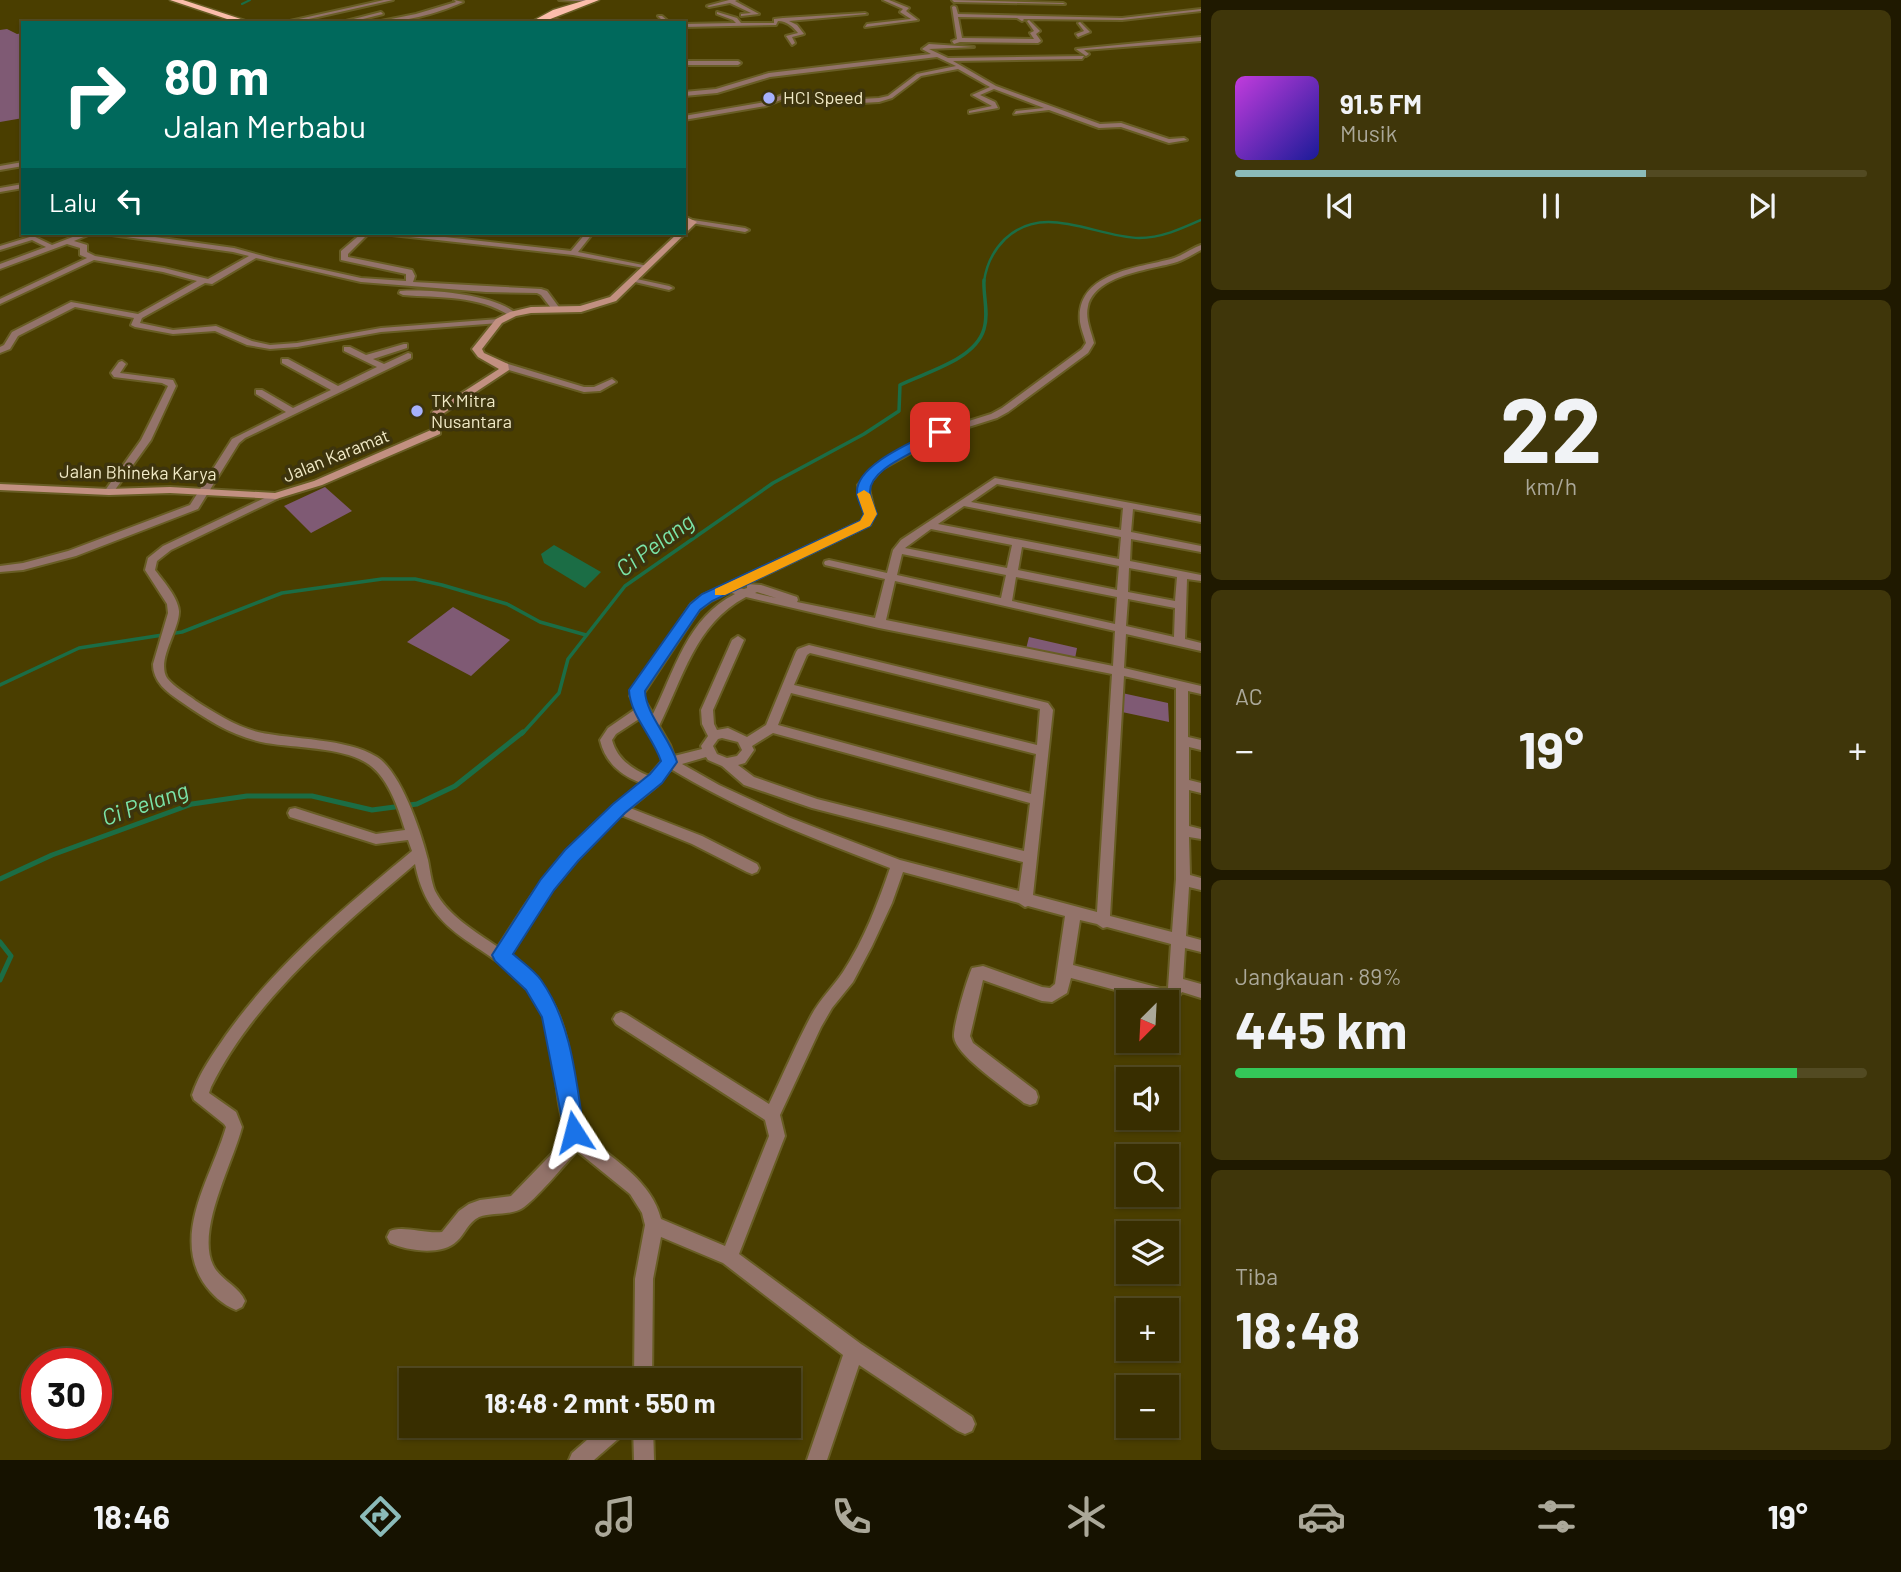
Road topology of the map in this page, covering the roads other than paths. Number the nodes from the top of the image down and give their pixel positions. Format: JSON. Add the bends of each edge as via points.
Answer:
{"nodes":[{"id":1,"x":174,"y":0,"type":"edge"},
{"id":2,"x":183,"y":0,"type":"edge"},
{"id":3,"x":391,"y":0,"type":"edge"},
{"id":4,"x":456,"y":0,"type":"edge"},
{"id":5,"x":561,"y":0,"type":"edge"},
{"id":6,"x":594,"y":0,"type":"edge"},
{"id":7,"x":885,"y":0,"type":"edge"},
{"id":8,"x":733,"y":1,"type":"edge"},
{"id":9,"x":954,"y":1,"type":"edge"},
{"id":10,"x":1062,"y":2,"type":"edge"},
{"id":11,"x":1199,"y":3,"type":"edge"},
{"id":12,"x":1191,"y":4,"type":"dead end"},
{"id":13,"x":709,"y":6,"type":"dead end"},
{"id":14,"x":1201,"y":10,"type":"edge"},
{"id":15,"x":392,"y":11,"type":"dead end"},
{"id":16,"x":1123,"y":11,"type":"dead end"},
{"id":17,"x":719,"y":12,"type":"dead end"},
{"id":18,"x":757,"y":13,"type":"junction"},
{"id":19,"x":765,"y":13,"type":"dead end"},
{"id":20,"x":326,"y":14,"type":"junction"},
{"id":21,"x":865,"y":14,"type":"dead end"},
{"id":22,"x":743,"y":15,"type":"dead end"},
{"id":23,"x":955,"y":15,"type":"junction"},
{"id":24,"x":1129,"y":16,"type":"junction"},
{"id":25,"x":660,"y":17,"type":"dead end"},
{"id":26,"x":1018,"y":17,"type":"junction"},
{"id":27,"x":543,"y":18,"type":"junction"},
{"id":28,"x":783,"y":19,"type":"junction"},
{"id":29,"x":1079,"y":20,"type":"junction"},
{"id":30,"x":242,"y":21,"type":"edge"},
{"id":31,"x":249,"y":21,"type":"edge"},
{"id":32,"x":293,"y":21,"type":"edge"},
{"id":33,"x":343,"y":21,"type":"edge"},
{"id":34,"x":349,"y":21,"type":"edge"},
{"id":35,"x":383,"y":21,"type":"edge"},
{"id":36,"x":537,"y":21,"type":"edge"},
{"id":37,"x":556,"y":21,"type":"edge"},
{"id":38,"x":665,"y":21,"type":"edge"},
{"id":39,"x":1029,"y":21,"type":"junction"},
{"id":40,"x":739,"y":25,"type":"junction"},
{"id":41,"x":686,"y":26,"type":"edge"},
{"id":42,"x":867,"y":26,"type":"dead end"},
{"id":43,"x":1078,"y":35,"type":"dead end"},
{"id":44,"x":1201,"y":39,"type":"edge"},
{"id":45,"x":960,"y":40,"type":"junction"},
{"id":46,"x":792,"y":43,"type":"dead end"},
{"id":47,"x":1025,"y":43,"type":"dead end"},
{"id":48,"x":929,"y":46,"type":"junction"},
{"id":49,"x":992,"y":46,"type":"junction"},
{"id":50,"x":939,"y":55,"type":"junction"},
{"id":51,"x":1084,"y":56,"type":"joint"},
{"id":52,"x":1017,"y":57,"type":"junction"},
{"id":53,"x":950,"y":59,"type":"junction"},
{"id":54,"x":686,"y":63,"type":"edge"},
{"id":55,"x":738,"y":63,"type":"dead end"},
{"id":56,"x":960,"y":68,"type":"junction"},
{"id":57,"x":994,"y":87,"type":"junction"},
{"id":58,"x":686,"y":94,"type":"edge"},
{"id":59,"x":1051,"y":108,"type":"junction"},
{"id":60,"x":686,"y":111,"type":"edge"},
{"id":61,"x":971,"y":112,"type":"dead end"},
{"id":62,"x":1016,"y":113,"type":"dead end"},
{"id":63,"x":694,"y":116,"type":"junction"},
{"id":64,"x":686,"y":118,"type":"edge"},
{"id":65,"x":709,"y":125,"type":"dead end"},
{"id":66,"x":1184,"y":140,"type":"dead end"},
{"id":67,"x":21,"y":164,"type":"edge"},
{"id":68,"x":0,"y":168,"type":"edge"},
{"id":69,"x":21,"y":186,"type":"edge"},
{"id":70,"x":0,"y":190,"type":"edge"},
{"id":71,"x":689,"y":220,"type":"edge"},
{"id":72,"x":745,"y":230,"type":"dead end"},
{"id":73,"x":83,"y":235,"type":"edge"},
{"id":74,"x":129,"y":235,"type":"edge"},
{"id":75,"x":364,"y":235,"type":"edge"},
{"id":76,"x":410,"y":235,"type":"edge"},
{"id":77,"x":588,"y":235,"type":"edge"},
{"id":78,"x":680,"y":235,"type":"edge"},
{"id":79,"x":66,"y":241,"type":"junction"},
{"id":80,"x":49,"y":246,"type":"junction"},
{"id":81,"x":1201,"y":247,"type":"edge"},
{"id":82,"x":0,"y":248,"type":"edge"},
{"id":83,"x":573,"y":253,"type":"junction"},
{"id":84,"x":255,"y":256,"type":"junction"},
{"id":85,"x":93,"y":257,"type":"junction"},
{"id":86,"x":644,"y":266,"type":"junction"},
{"id":87,"x":0,"y":267,"type":"edge"},
{"id":88,"x":635,"y":280,"type":"junction"},
{"id":89,"x":203,"y":281,"type":"junction"},
{"id":90,"x":409,"y":284,"type":"junction"},
{"id":91,"x":668,"y":288,"type":"dead end"},
{"id":92,"x":403,"y":293,"type":"dead end"},
{"id":93,"x":0,"y":302,"type":"edge"},
{"id":94,"x":557,"y":310,"type":"junction"},
{"id":95,"x":513,"y":314,"type":"junction"},
{"id":96,"x":139,"y":317,"type":"junction"},
{"id":97,"x":499,"y":321,"type":"junction"},
{"id":98,"x":404,"y":346,"type":"dead end"},
{"id":99,"x":347,"y":349,"type":"dead end"},
{"id":100,"x":0,"y":350,"type":"edge"},
{"id":101,"x":408,"y":356,"type":"dead end"},
{"id":102,"x":366,"y":358,"type":"junction"},
{"id":103,"x":285,"y":360,"type":"dead end"},
{"id":104,"x":122,"y":364,"type":"dead end"},
{"id":105,"x":505,"y":366,"type":"junction"},
{"id":106,"x":386,"y":368,"type":"junction"},
{"id":107,"x":612,"y":382,"type":"dead end"},
{"id":108,"x":338,"y":390,"type":"junction"},
{"id":109,"x":259,"y":392,"type":"dead end"},
{"id":110,"x":278,"y":403,"type":"junction"},
{"id":111,"x":291,"y":411,"type":"junction"},
{"id":112,"x":270,"y":421,"type":"junction"},
{"id":113,"x":0,"y":486,"type":"edge"},
{"id":114,"x":205,"y":491,"type":"junction"},
{"id":115,"x":110,"y":492,"type":"junction"},
{"id":116,"x":276,"y":496,"type":"junction"},
{"id":117,"x":962,"y":503,"type":"junction"},
{"id":118,"x":1128,"y":504,"type":"junction"},
{"id":119,"x":1201,"y":519,"type":"edge"},
{"id":120,"x":931,"y":526,"type":"junction"},
{"id":121,"x":1126,"y":533,"type":"junction"},
{"id":122,"x":1018,"y":542,"type":"junction"},
{"id":123,"x":1201,"y":549,"type":"edge"},
{"id":124,"x":898,"y":550,"type":"junction"},
{"id":125,"x":829,"y":563,"type":"dead end"},
{"id":126,"x":1125,"y":564,"type":"junction"},
{"id":127,"x":0,"y":569,"type":"edge"},
{"id":128,"x":1012,"y":572,"type":"junction"},
{"id":129,"x":1182,"y":575,"type":"junction"},
{"id":130,"x":889,"y":577,"type":"junction"},
{"id":131,"x":1201,"y":579,"type":"edge"},
{"id":132,"x":742,"y":588,"type":"junction"},
{"id":133,"x":1123,"y":594,"type":"junction"},
{"id":134,"x":1006,"y":602,"type":"junction"},
{"id":135,"x":805,"y":607,"type":"junction"},
{"id":136,"x":1182,"y":607,"type":"junction"},
{"id":137,"x":879,"y":624,"type":"junction"},
{"id":138,"x":1121,"y":628,"type":"junction"},
{"id":139,"x":738,"y":640,"type":"dead end"},
{"id":140,"x":1180,"y":641,"type":"junction"},
{"id":141,"x":1201,"y":647,"type":"edge"},
{"id":142,"x":1119,"y":671,"type":"junction"},
{"id":143,"x":1182,"y":686,"type":"junction"},
{"id":144,"x":788,"y":688,"type":"junction"},
{"id":145,"x":1201,"y":690,"type":"edge"},
{"id":146,"x":642,"y":710,"type":"junction"},
{"id":147,"x":652,"y":728,"type":"junction"},
{"id":148,"x":771,"y":729,"type":"junction"},
{"id":149,"x":714,"y":736,"type":"junction"},
{"id":150,"x":1184,"y":741,"type":"junction"},
{"id":151,"x":746,"y":744,"type":"junction"},
{"id":152,"x":1201,"y":745,"type":"edge"},
{"id":153,"x":1042,"y":751,"type":"junction"},
{"id":154,"x":708,"y":752,"type":"junction"},
{"id":155,"x":669,"y":762,"type":"junction"},
{"id":156,"x":726,"y":763,"type":"junction"},
{"id":157,"x":652,"y":782,"type":"junction"},
{"id":158,"x":1182,"y":783,"type":"junction"},
{"id":159,"x":1201,"y":788,"type":"edge"},
{"id":160,"x":1036,"y":800,"type":"junction"},
{"id":161,"x":619,"y":809,"type":"junction"},
{"id":162,"x":295,"y":813,"type":"dead end"},
{"id":163,"x":1183,"y":830,"type":"junction"},
{"id":164,"x":412,"y":834,"type":"junction"},
{"id":165,"x":1201,"y":834,"type":"edge"},
{"id":166,"x":419,"y":853,"type":"junction"},
{"id":167,"x":1030,"y":858,"type":"junction"},
{"id":168,"x":898,"y":865,"type":"junction"},
{"id":169,"x":752,"y":868,"type":"dead end"},
{"id":170,"x":1184,"y":878,"type":"junction"},
{"id":171,"x":1201,"y":884,"type":"edge"},
{"id":172,"x":1025,"y":901,"type":"junction"},
{"id":173,"x":1072,"y":912,"type":"junction"},
{"id":174,"x":1103,"y":922,"type":"junction"},
{"id":175,"x":1180,"y":941,"type":"junction"},
{"id":176,"x":1201,"y":946,"type":"edge"},
{"id":177,"x":501,"y":955,"type":"junction"},
{"id":178,"x":1066,"y":970,"type":"junction"},
{"id":179,"x":1176,"y":983,"type":"junction"},
{"id":180,"x":1201,"y":991,"type":"edge"},
{"id":181,"x":621,"y":1019,"type":"dead end"},
{"id":182,"x":1030,"y":1097,"type":"dead end"},
{"id":183,"x":772,"y":1115,"type":"junction"},
{"id":184,"x":578,"y":1138,"type":"junction"},
{"id":185,"x":654,"y":1225,"type":"junction"},
{"id":186,"x":396,"y":1237,"type":"dead end"},
{"id":187,"x":729,"y":1258,"type":"junction"},
{"id":188,"x":236,"y":1301,"type":"dead end"},
{"id":189,"x":854,"y":1351,"type":"junction"},
{"id":190,"x":643,"y":1368,"type":"edge"},
{"id":191,"x":965,"y":1424,"type":"dead end"},
{"id":192,"x":604,"y":1438,"type":"edge"},
{"id":193,"x":643,"y":1438,"type":"edge"},
{"id":194,"x":579,"y":1460,"type":"edge"},
{"id":195,"x":644,"y":1460,"type":"edge"},
{"id":196,"x":817,"y":1460,"type":"edge"}],
"edges":[{"from":1,"to":30,"type":"highway"},
{"from":2,"to":31,"type":"highway"},
{"from":3,"to":20,"type":"street"},
{"from":4,"to":35,"type":"street","via":[[461,2]]},
{"from":5,"to":6,"type":"street"},
{"from":6,"to":27,"type":"highway"},
{"from":7,"to":42,"type":"street","via":[[907,9],[902,11],[916,20]]},
{"from":8,"to":13,"type":"street"},
{"from":8,"to":18,"type":"street"},
{"from":9,"to":10,"type":"street"},
{"from":9,"to":23,"type":"street"},
{"from":10,"to":29,"type":"street"},
{"from":11,"to":12,"type":"street"},
{"from":14,"to":24,"type":"street"},
{"from":15,"to":34,"type":"street"},
{"from":16,"to":24,"type":"street"},
{"from":17,"to":40,"type":"street"},
{"from":18,"to":19,"type":"street"},
{"from":18,"to":22,"type":"street"},
{"from":20,"to":32,"type":"street"},
{"from":20,"to":33,"type":"street"},
{"from":21,"to":28,"type":"street"},
{"from":23,"to":26,"type":"street"},
{"from":23,"to":45,"type":"street"},
{"from":24,"to":29,"type":"street"},
{"from":25,"to":38,"type":"street"},
{"from":26,"to":29,"type":"street"},
{"from":26,"to":39,"type":"street"},
{"from":27,"to":36,"type":"highway"},
{"from":27,"to":37,"type":"street"},
{"from":28,"to":40,"type":"street","via":[[774,20],[775,24]]},
{"from":28,"to":46,"type":"street","via":[[801,34],[789,36]]},
{"from":29,"to":39,"type":"street"},
{"from":29,"to":43,"type":"street","via":[[1087,32]]},
{"from":39,"to":45,"type":"street","via":[[1038,41]]},
{"from":40,"to":41,"type":"street"},
{"from":44,"to":51,"type":"street","via":[[1079,49]]},
{"from":45,"to":48,"type":"street"},
{"from":47,"to":49,"type":"street"},
{"from":48,"to":49,"type":"street"},
{"from":48,"to":50,"type":"street","via":[[925,49]]},
{"from":49,"to":52,"type":"street"},
{"from":50,"to":53,"type":"street"},
{"from":50,"to":58,"type":"street","via":[[769,75],[717,91]]},
{"from":51,"to":52,"type":"street"},
{"from":52,"to":53,"type":"street"},
{"from":53,"to":56,"type":"street"},
{"from":54,"to":55,"type":"street"},
{"from":56,"to":57,"type":"street"},
{"from":56,"to":63,"type":"street","via":[[919,75],[879,100],[843,102],[787,95],[769,103]]},
{"from":57,"to":59,"type":"street"},
{"from":57,"to":61,"type":"street","via":[[975,95],[996,107]]},
{"from":59,"to":62,"type":"street"},
{"from":59,"to":66,"type":"street","via":[[1100,126],[1121,125],[1166,140]]},
{"from":60,"to":63,"type":"street"},
{"from":63,"to":64,"type":"street"},
{"from":63,"to":65,"type":"street"},
{"from":67,"to":68,"type":"street"},
{"from":69,"to":70,"type":"street"},
{"from":71,"to":72,"type":"street"},
{"from":73,"to":79,"type":"street"},
{"from":74,"to":84,"type":"street"},
{"from":75,"to":90,"type":"street","via":[[344,258],[409,272]]},
{"from":76,"to":83,"type":"street"},
{"from":77,"to":83,"type":"street"},
{"from":78,"to":86,"type":"street"},
{"from":79,"to":80,"type":"street"},
{"from":79,"to":85,"type":"street","via":[[84,247],[83,253]]},
{"from":80,"to":82,"type":"street","via":[[33,238]]},
{"from":80,"to":87,"type":"street"},
{"from":81,"to":132,"type":"street","via":[[1179,259],[1125,272],[1100,284],[1084,309],[1090,343],[1085,351],[994,416],[948,429],[879,467],[863,485],[870,514],[866,523]]},
{"from":83,"to":86,"type":"street"},
{"from":84,"to":89,"type":"street","via":[[214,281]]},
{"from":84,"to":90,"type":"street","via":[[361,280]]},
{"from":85,"to":89,"type":"street"},
{"from":85,"to":93,"type":"street"},
{"from":86,"to":88,"type":"street"},
{"from":88,"to":91,"type":"street"},
{"from":88,"to":94,"type":"street","via":[[607,302]]},
{"from":89,"to":96,"type":"street"},
{"from":90,"to":94,"type":"street","via":[[538,291]]},
{"from":92,"to":95,"type":"street","via":[[498,304]]},
{"from":94,"to":95,"type":"street"},
{"from":95,"to":97,"type":"street"},
{"from":96,"to":97,"type":"street","via":[[135,324],[164,332],[216,328],[270,347],[381,330]]},
{"from":96,"to":100,"type":"street","via":[[74,304],[15,334]]},
{"from":97,"to":105,"type":"street","via":[[477,349]]},
{"from":98,"to":102,"type":"street"},
{"from":99,"to":102,"type":"street"},
{"from":101,"to":106,"type":"street"},
{"from":102,"to":106,"type":"street"},
{"from":103,"to":108,"type":"street"},
{"from":104,"to":115,"type":"street","via":[[117,375],[163,380],[172,386],[146,440]]},
{"from":105,"to":107,"type":"street","via":[[582,389]]},
{"from":105,"to":116,"type":"street","name":"Jalan Karamat","via":[[436,414],[438,429],[433,434]]},
{"from":106,"to":108,"type":"street"},
{"from":108,"to":111,"type":"street"},
{"from":109,"to":110,"type":"street"},
{"from":110,"to":111,"type":"street"},
{"from":110,"to":112,"type":"street"},
{"from":111,"to":112,"type":"street"},
{"from":112,"to":114,"type":"street","via":[[235,441]]},
{"from":113,"to":115,"type":"street","name":"Jalan Bhineka Karya"},
{"from":114,"to":115,"type":"street","name":"Jalan Bhineka Karya"},
{"from":114,"to":116,"type":"street","name":"Jalan Bhineka Karya"},
{"from":114,"to":127,"type":"street","via":[[194,507],[52,559]]},
{"from":116,"to":164,"type":"street","via":[[152,559],[150,570],[172,604],[168,642],[158,666],[161,677],[199,709],[233,728],[371,758],[407,816]]},
{"from":117,"to":118,"type":"street","via":[[999,481]]},
{"from":117,"to":120,"type":"street"},
{"from":117,"to":121,"type":"street"},
{"from":118,"to":119,"type":"street"},
{"from":118,"to":121,"type":"street"},
{"from":120,"to":122,"type":"street"},
{"from":120,"to":124,"type":"street"},
{"from":121,"to":123,"type":"street"},
{"from":121,"to":126,"type":"street"},
{"from":122,"to":126,"type":"street"},
{"from":122,"to":128,"type":"street"},
{"from":124,"to":128,"type":"street"},
{"from":124,"to":130,"type":"street"},
{"from":125,"to":130,"type":"street"},
{"from":126,"to":129,"type":"street"},
{"from":126,"to":133,"type":"street"},
{"from":128,"to":133,"type":"street"},
{"from":128,"to":134,"type":"street"},
{"from":129,"to":131,"type":"street"},
{"from":129,"to":136,"type":"street"},
{"from":130,"to":134,"type":"street"},
{"from":130,"to":137,"type":"street"},
{"from":132,"to":135,"type":"street"},
{"from":132,"to":135,"type":"street","via":[[782,594]]},
{"from":132,"to":146,"type":"street","via":[[727,588],[688,614],[637,690]]},
{"from":132,"to":147,"type":"street","via":[[695,635]]},
{"from":133,"to":136,"type":"street"},
{"from":133,"to":138,"type":"street"},
{"from":134,"to":138,"type":"street"},
{"from":135,"to":137,"type":"street"},
{"from":136,"to":140,"type":"street"},
{"from":137,"to":142,"type":"street"},
{"from":138,"to":140,"type":"street"},
{"from":138,"to":142,"type":"street"},
{"from":139,"to":149,"type":"street","via":[[707,710]]},
{"from":140,"to":141,"type":"street"},
{"from":142,"to":143,"type":"street"},
{"from":142,"to":174,"type":"street"},
{"from":143,"to":145,"type":"street"},
{"from":143,"to":150,"type":"street"},
{"from":144,"to":148,"type":"street"},
{"from":144,"to":153,"type":"street"},
{"from":144,"to":153,"type":"street","via":[[802,652],[809,649],[929,677],[1044,706]]},
{"from":146,"to":147,"type":"street"},
{"from":146,"to":157,"type":"street","via":[[606,740],[618,764]]},
{"from":147,"to":155,"type":"street"},
{"from":148,"to":151,"type":"street"},
{"from":148,"to":160,"type":"street"},
{"from":149,"to":151,"type":"street","via":[[728,733]]},
{"from":149,"to":154,"type":"street"},
{"from":150,"to":152,"type":"street"},
{"from":150,"to":158,"type":"street"},
{"from":151,"to":156,"type":"street","via":[[748,750],[741,760]]},
{"from":153,"to":160,"type":"street"},
{"from":154,"to":155,"type":"street"},
{"from":154,"to":156,"type":"street"},
{"from":155,"to":157,"type":"street"},
{"from":155,"to":168,"type":"street","via":[[783,821]]},
{"from":156,"to":167,"type":"street","via":[[749,781],[817,804]]},
{"from":157,"to":161,"type":"street"},
{"from":158,"to":159,"type":"street"},
{"from":158,"to":163,"type":"street"},
{"from":160,"to":167,"type":"street"},
{"from":161,"to":169,"type":"street"},
{"from":161,"to":177,"type":"street","via":[[548,884]]},
{"from":162,"to":164,"type":"street","via":[[376,839]]},
{"from":163,"to":165,"type":"street"},
{"from":163,"to":170,"type":"street"},
{"from":164,"to":166,"type":"street"},
{"from":166,"to":177,"type":"street","via":[[429,893],[438,906]]},
{"from":166,"to":188,"type":"street","via":[[305,953],[238,1030],[205,1080],[202,1098],[230,1118],[234,1127],[204,1210],[200,1246],[213,1283]]},
{"from":167,"to":172,"type":"street"},
{"from":168,"to":172,"type":"street"},
{"from":168,"to":183,"type":"street","via":[[867,942],[802,1047]]},
{"from":170,"to":171,"type":"street"},
{"from":170,"to":175,"type":"street"},
{"from":172,"to":173,"type":"street"},
{"from":173,"to":174,"type":"street"},
{"from":173,"to":178,"type":"street"},
{"from":174,"to":175,"type":"street"},
{"from":175,"to":176,"type":"street"},
{"from":175,"to":179,"type":"street"},
{"from":177,"to":184,"type":"street","via":[[532,984],[551,1014]]},
{"from":178,"to":179,"type":"street","via":[[1166,996],[1175,992]]},
{"from":178,"to":182,"type":"street","via":[[1062,988],[1052,995],[982,973],[975,975],[962,1037],[968,1048]]},
{"from":179,"to":180,"type":"street"},
{"from":181,"to":183,"type":"street"},
{"from":183,"to":187,"type":"street","via":[[777,1136]]},
{"from":184,"to":185,"type":"street","via":[[636,1188]]},
{"from":184,"to":186,"type":"street","via":[[508,1207],[474,1211],[443,1241]]},
{"from":185,"to":187,"type":"street"},
{"from":185,"to":190,"type":"street","via":[[644,1279]]},
{"from":187,"to":189,"type":"street"},
{"from":189,"to":191,"type":"street"},
{"from":189,"to":196,"type":"street"},
{"from":192,"to":194,"type":"street"},
{"from":193,"to":195,"type":"street"}]}
